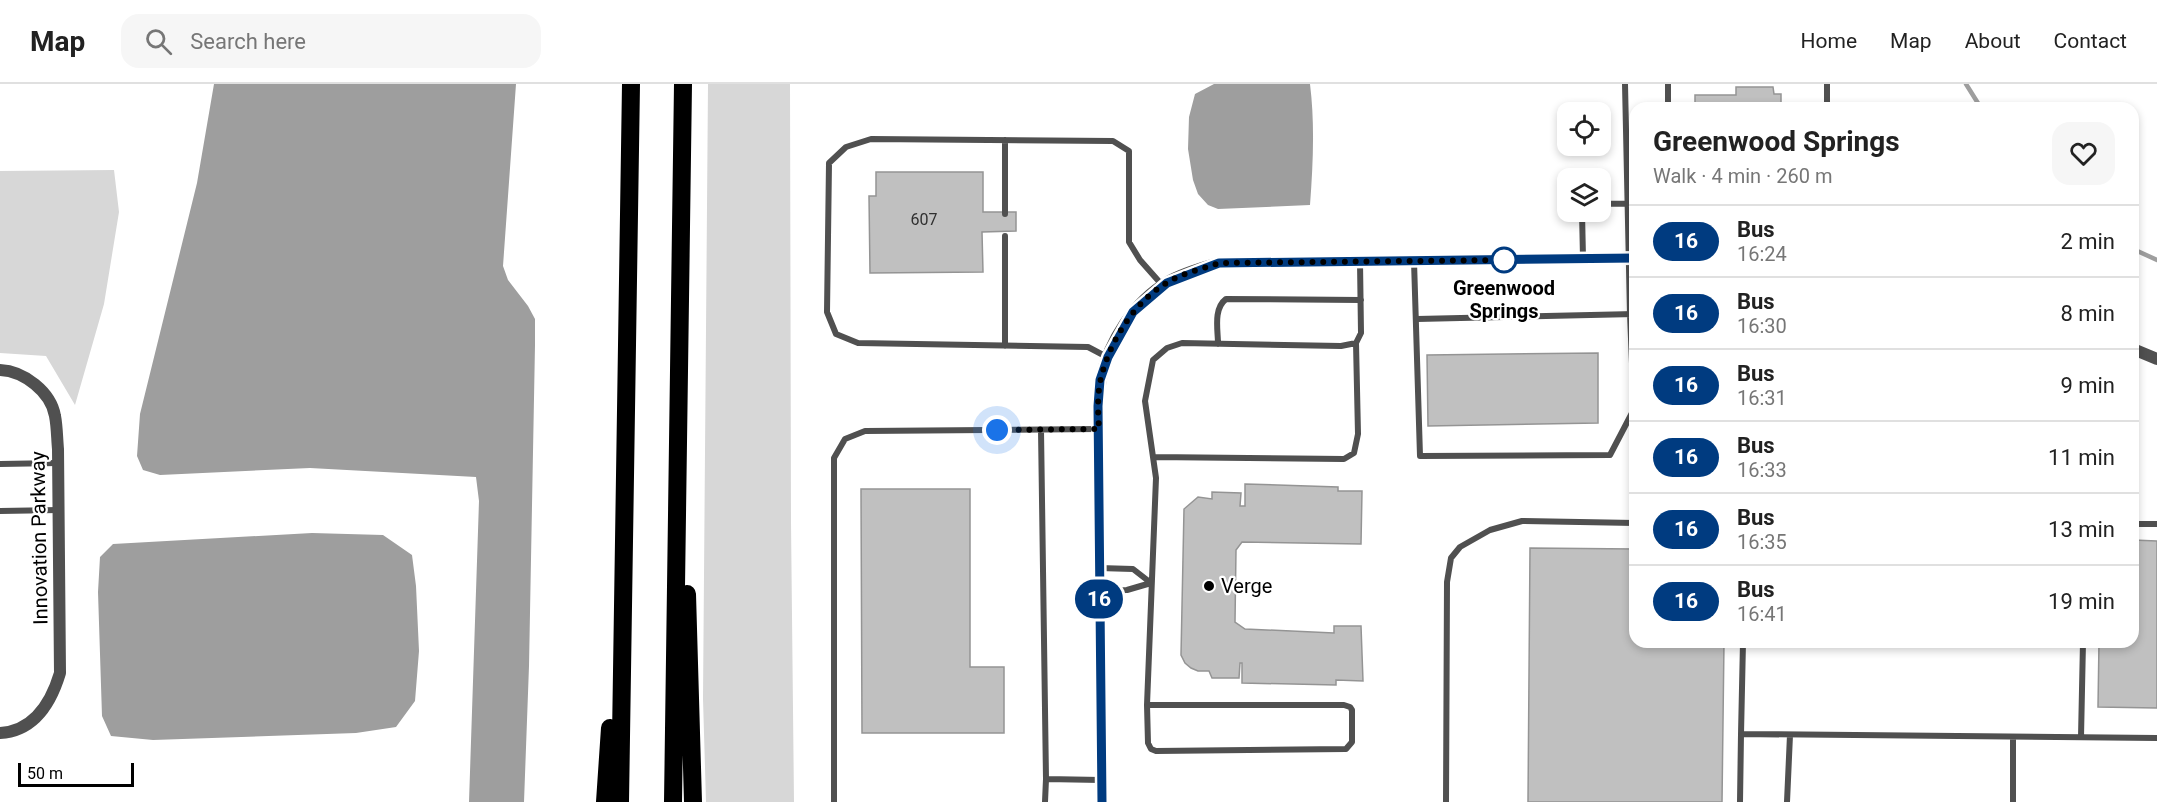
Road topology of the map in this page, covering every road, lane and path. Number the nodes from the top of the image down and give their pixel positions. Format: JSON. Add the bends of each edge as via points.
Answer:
{"nodes":[{"id":1,"x":631,"y":84,"type":"edge"},
{"id":2,"x":683,"y":84,"type":"edge"},
{"id":3,"x":1625,"y":84,"type":"edge"},
{"id":4,"x":1668,"y":84,"type":"edge"},
{"id":5,"x":1827,"y":84,"type":"edge"},
{"id":6,"x":1668,"y":102,"type":"edge"},
{"id":7,"x":1827,"y":102,"type":"edge"},
{"id":8,"x":1005,"y":140,"type":"junction"},
{"id":9,"x":1627,"y":203,"type":"junction"},
{"id":10,"x":1611,"y":204,"type":"edge"},
{"id":11,"x":1005,"y":214,"type":"dead end"},
{"id":12,"x":1582,"y":222,"type":"edge"},
{"id":13,"x":1629,"y":225,"type":"edge"},
{"id":14,"x":1005,"y":236,"type":"dead end"},
{"id":15,"x":1583,"y":258,"type":"junction"},
{"id":16,"x":1629,"y":258,"type":"edge"},
{"id":17,"x":1414,"y":261,"type":"junction"},
{"id":18,"x":1360,"y":262,"type":"junction"},
{"id":19,"x":1163,"y":286,"type":"junction"},
{"id":20,"x":1361,"y":300,"type":"junction"},
{"id":21,"x":1629,"y":314,"type":"edge"},
{"id":22,"x":1417,"y":319,"type":"junction"},
{"id":23,"x":1356,"y":343,"type":"junction"},
{"id":24,"x":1218,"y":344,"type":"junction"},
{"id":25,"x":1005,"y":345,"type":"junction"},
{"id":26,"x":2139,"y":351,"type":"edge"},
{"id":27,"x":1108,"y":357,"type":"junction"},
{"id":28,"x":2157,"y":358,"type":"edge"},
{"id":29,"x":0,"y":370,"type":"edge"},
{"id":30,"x":680,"y":370,"type":"junction"},
{"id":31,"x":1629,"y":422,"type":"edge"},
{"id":32,"x":1099,"y":429,"type":"junction"},
{"id":33,"x":1041,"y":430,"type":"junction"},
{"id":34,"x":1153,"y":457,"type":"junction"},
{"id":35,"x":58,"y":463,"type":"junction"},
{"id":36,"x":0,"y":464,"type":"edge"},
{"id":37,"x":625,"y":486,"type":"junction"},
{"id":38,"x":59,"y":510,"type":"junction"},
{"id":39,"x":0,"y":511,"type":"edge"},
{"id":40,"x":1629,"y":523,"type":"edge"},
{"id":41,"x":2139,"y":524,"type":"edge"},
{"id":42,"x":2157,"y":524,"type":"edge"},
{"id":43,"x":1099,"y":568,"type":"junction"},
{"id":44,"x":1151,"y":583,"type":"junction"},
{"id":45,"x":1099,"y":591,"type":"junction"},
{"id":46,"x":1743,"y":648,"type":"edge"},
{"id":47,"x":2083,"y":648,"type":"edge"},
{"id":48,"x":1147,"y":705,"type":"junction"},
{"id":49,"x":0,"y":733,"type":"edge"},
{"id":50,"x":1741,"y":734,"type":"junction"},
{"id":51,"x":1790,"y":735,"type":"junction"},
{"id":52,"x":2013,"y":737,"type":"junction"},
{"id":53,"x":2081,"y":737,"type":"junction"},
{"id":54,"x":2157,"y":738,"type":"edge"},
{"id":55,"x":1046,"y":780,"type":"junction"},
{"id":56,"x":1101,"y":780,"type":"junction"},
{"id":57,"x":605,"y":802,"type":"edge"},
{"id":58,"x":620,"y":802,"type":"edge"},
{"id":59,"x":673,"y":802,"type":"edge"},
{"id":60,"x":693,"y":802,"type":"edge"},
{"id":61,"x":834,"y":802,"type":"edge"},
{"id":62,"x":1045,"y":802,"type":"edge"},
{"id":63,"x":1102,"y":802,"type":"edge"},
{"id":64,"x":1446,"y":802,"type":"edge"},
{"id":65,"x":1740,"y":802,"type":"edge"},
{"id":66,"x":1787,"y":802,"type":"edge"},
{"id":67,"x":2013,"y":802,"type":"edge"}],
"edges":[{"from":1,"to":37,"type":"highway"},
{"from":2,"to":30,"type":"highway"},
{"from":3,"to":9,"type":"lane"},
{"from":4,"to":6,"type":"lane"},
{"from":5,"to":7,"type":"lane"},
{"from":8,"to":11,"type":"lane"},
{"from":8,"to":19,"type":"lane","via":[[1113,141],[1129,151],[1129,242]]},
{"from":8,"to":25,"type":"lane","via":[[871,139],[846,147],[829,163],[827,312],[836,334],[858,343]]},
{"from":9,"to":10,"type":"lane"},
{"from":9,"to":13,"type":"lane"},
{"from":12,"to":15,"type":"lane"},
{"from":14,"to":25,"type":"lane"},
{"from":15,"to":16,"type":"street"},
{"from":15,"to":17,"type":"street"},
{"from":17,"to":18,"type":"street"},
{"from":17,"to":22,"type":"lane"},
{"from":18,"to":19,"type":"street","via":[[1219,263]]},
{"from":18,"to":20,"type":"lane"},
{"from":19,"to":27,"type":"street","via":[[1133,312]]},
{"from":20,"to":23,"type":"lane","via":[[1361,333]]},
{"from":20,"to":24,"type":"lane","via":[[1226,299],[1218,312]]},
{"from":21,"to":22,"type":"lane"},
{"from":22,"to":31,"type":"lane","via":[[1420,456],[1610,455]]},
{"from":23,"to":24,"type":"lane"},
{"from":23,"to":34,"type":"lane","via":[[1358,434],[1354,453],[1344,459]]},
{"from":24,"to":34,"type":"lane","via":[[1182,344],[1167,348],[1153,360],[1145,401]]},
{"from":25,"to":27,"type":"lane","via":[[1088,347]]},
{"from":26,"to":28,"type":"street"},
{"from":27,"to":32,"type":"street","via":[[1100,380]]},
{"from":29,"to":35,"type":"street","name":"Innovation Parkway","via":[[25,378],[44,392],[55,413]]},
{"from":30,"to":59,"type":"highway"},
{"from":30,"to":60,"type":"highway"},
{"from":32,"to":33,"type":"lane"},
{"from":32,"to":43,"type":"street"},
{"from":33,"to":55,"type":"lane"},
{"from":33,"to":61,"type":"lane","via":[[864,431],[845,439],[834,458]]},
{"from":34,"to":44,"type":"lane","via":[[1156,478]]},
{"from":35,"to":36,"type":"lane"},
{"from":35,"to":38,"type":"street","name":"Innovation Parkway"},
{"from":37,"to":57,"type":"highway"},
{"from":37,"to":58,"type":"highway"},
{"from":38,"to":39,"type":"lane"},
{"from":38,"to":49,"type":"street","name":"Innovation Parkway","via":[[60,673],[40,715],[19,729]]},
{"from":40,"to":64,"type":"lane","via":[[1522,521],[1490,530],[1460,547],[1451,558]]},
{"from":41,"to":42,"type":"lane"},
{"from":43,"to":44,"type":"lane","via":[[1133,569]]},
{"from":43,"to":45,"type":"street"},
{"from":44,"to":45,"type":"lane","via":[[1127,590]]},
{"from":44,"to":48,"type":"lane"},
{"from":45,"to":56,"type":"street"},
{"from":46,"to":50,"type":"lane"},
{"from":47,"to":53,"type":"lane"},
{"from":48,"to":48,"type":"lane","via":[[1148,743],[1156,751],[1346,749],[1352,742],[1352,710],[1344,705]]},
{"from":50,"to":51,"type":"lane"},
{"from":50,"to":65,"type":"lane"},
{"from":51,"to":52,"type":"lane"},
{"from":51,"to":66,"type":"lane"},
{"from":52,"to":53,"type":"lane"},
{"from":52,"to":67,"type":"lane"},
{"from":53,"to":54,"type":"lane"},
{"from":55,"to":56,"type":"lane"},
{"from":55,"to":62,"type":"lane"},
{"from":56,"to":63,"type":"street"}]}
